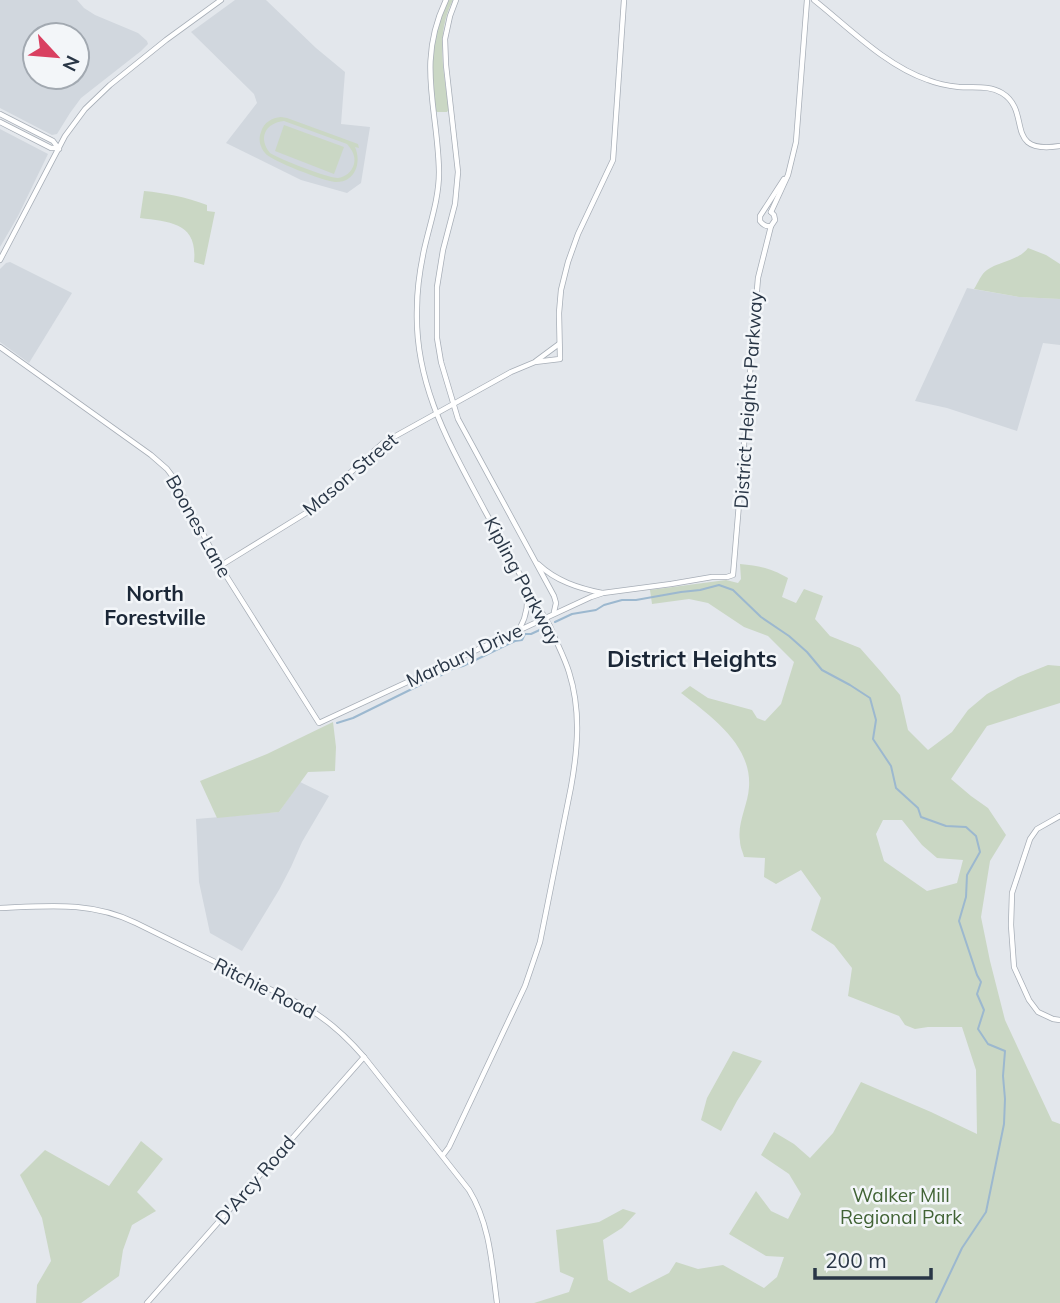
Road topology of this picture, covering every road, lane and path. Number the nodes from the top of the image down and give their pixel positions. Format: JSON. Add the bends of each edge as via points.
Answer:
{"nodes":[{"id":1,"x":221,"y":0,"type":"edge"},
{"id":2,"x":446,"y":0,"type":"edge"},
{"id":3,"x":456,"y":0,"type":"edge"},
{"id":4,"x":624,"y":0,"type":"edge"},
{"id":5,"x":807,"y":0,"type":"edge"},
{"id":6,"x":814,"y":0,"type":"edge"},
{"id":7,"x":822,"y":7,"type":"junction"},
{"id":8,"x":806,"y":13,"type":"junction"},
{"id":9,"x":0,"y":114,"type":"edge"},
{"id":10,"x":0,"y":122,"type":"edge"},
{"id":11,"x":1060,"y":146,"type":"edge"},
{"id":12,"x":59,"y":149,"type":"junction"},
{"id":13,"x":790,"y":165,"type":"junction"},
{"id":14,"x":771,"y":212,"type":"junction"},
{"id":15,"x":763,"y":213,"type":"junction"},
{"id":16,"x":771,"y":226,"type":"junction"},
{"id":17,"x":0,"y":260,"type":"edge"},
{"id":18,"x":559,"y":344,"type":"junction"},
{"id":19,"x":0,"y":347,"type":"edge"},
{"id":20,"x":535,"y":362,"type":"junction"},
{"id":21,"x":453,"y":404,"type":"junction"},
{"id":22,"x":436,"y":413,"type":"junction"},
{"id":23,"x":534,"y":559,"type":"junction"},
{"id":24,"x":220,"y":566,"type":"junction"},
{"id":25,"x":733,"y":575,"type":"joint"},
{"id":26,"x":524,"y":581,"type":"junction"},
{"id":27,"x":603,"y":593,"type":"junction"},
{"id":28,"x":554,"y":613,"type":"junction"},
{"id":29,"x":544,"y":618,"type":"junction"},
{"id":30,"x":519,"y":630,"type":"junction"},
{"id":31,"x":319,"y":723,"type":"joint"},
{"id":32,"x":1060,"y":816,"type":"edge"},
{"id":33,"x":0,"y":908,"type":"edge"},
{"id":34,"x":1060,"y":1020,"type":"edge"},
{"id":35,"x":364,"y":1057,"type":"junction"},
{"id":36,"x":443,"y":1155,"type":"junction"},
{"id":37,"x":147,"y":1303,"type":"edge"},
{"id":38,"x":497,"y":1303,"type":"edge"}],
"edges":[{"from":1,"to":12,"type":"street","via":[[97,97],[78,117]]},
{"from":2,"to":22,"type":"street","name":"Kipling Parkway","via":[[430,50],[438,186],[416,310],[418,349]]},
{"from":3,"to":21,"type":"street","name":"Kipling Parkway","via":[[445,48],[457,183],[439,266],[436,313],[441,362]]},
{"from":4,"to":18,"type":"street","via":[[613,160],[570,253],[561,290]]},
{"from":5,"to":8,"type":"street"},
{"from":6,"to":7,"type":"street"},
{"from":7,"to":8,"type":"street"},
{"from":7,"to":11,"type":"street","via":[[909,73],[947,86],[1001,92],[1014,105],[1026,141],[1040,148]]},
{"from":8,"to":13,"type":"street","via":[[797,134]]},
{"from":9,"to":12,"type":"street","via":[[53,141]]},
{"from":10,"to":12,"type":"street"},
{"from":12,"to":17,"type":"street"},
{"from":13,"to":14,"type":"street"},
{"from":13,"to":15,"type":"street"},
{"from":14,"to":15,"type":"street"},
{"from":14,"to":16,"type":"street","via":[[775,220]]},
{"from":15,"to":16,"type":"street","via":[[760,221]]},
{"from":16,"to":25,"type":"street","name":"District Heights Parkway","via":[[756,290]]},
{"from":18,"to":20,"type":"street"},
{"from":18,"to":20,"type":"street","name":"Mason Street","via":[[560,359]]},
{"from":19,"to":24,"type":"street","name":"Boones Lane","via":[[167,469]]},
{"from":20,"to":21,"type":"street","name":"Mason Street"},
{"from":21,"to":22,"type":"street","name":"Mason Street"},
{"from":21,"to":23,"type":"street","name":"Kipling Parkway"},
{"from":22,"to":24,"type":"street","name":"Mason Street","via":[[383,443],[306,513]]},
{"from":22,"to":26,"type":"street","name":"Kipling Parkway"},
{"from":23,"to":27,"type":"street","via":[[562,581]]},
{"from":23,"to":28,"type":"street","name":"Kipling Parkway","via":[[555,600]]},
{"from":24,"to":31,"type":"street","name":"Boones Lane"},
{"from":25,"to":27,"type":"street","name":"Marbury Drive"},
{"from":26,"to":29,"type":"street","name":"Kipling Parkway"},
{"from":26,"to":30,"type":"street","via":[[528,605]]},
{"from":27,"to":28,"type":"street","name":"Marbury Drive"},
{"from":28,"to":29,"type":"street","name":"Marbury Drive"},
{"from":29,"to":30,"type":"street","name":"Marbury Drive"},
{"from":29,"to":36,"type":"street","name":"Kipling Parkway","via":[[566,662],[575,698],[578,742],[571,787],[533,966]]},
{"from":30,"to":31,"type":"street","name":"Marbury Drive"},
{"from":32,"to":34,"type":"street","via":[[1037,829],[1030,839],[1012,893],[1011,925],[1016,972],[1029,1000],[1038,1012]]},
{"from":33,"to":35,"type":"street","name":"Ritchie Road","via":[[76,906],[121,916],[307,1007]]},
{"from":35,"to":36,"type":"street","name":"Ritchie Road"},
{"from":35,"to":37,"type":"street","name":"D'Arcy Road"},
{"from":36,"to":38,"type":"street","name":"Ritchie Road","via":[[466,1184],[480,1212]]}]}
